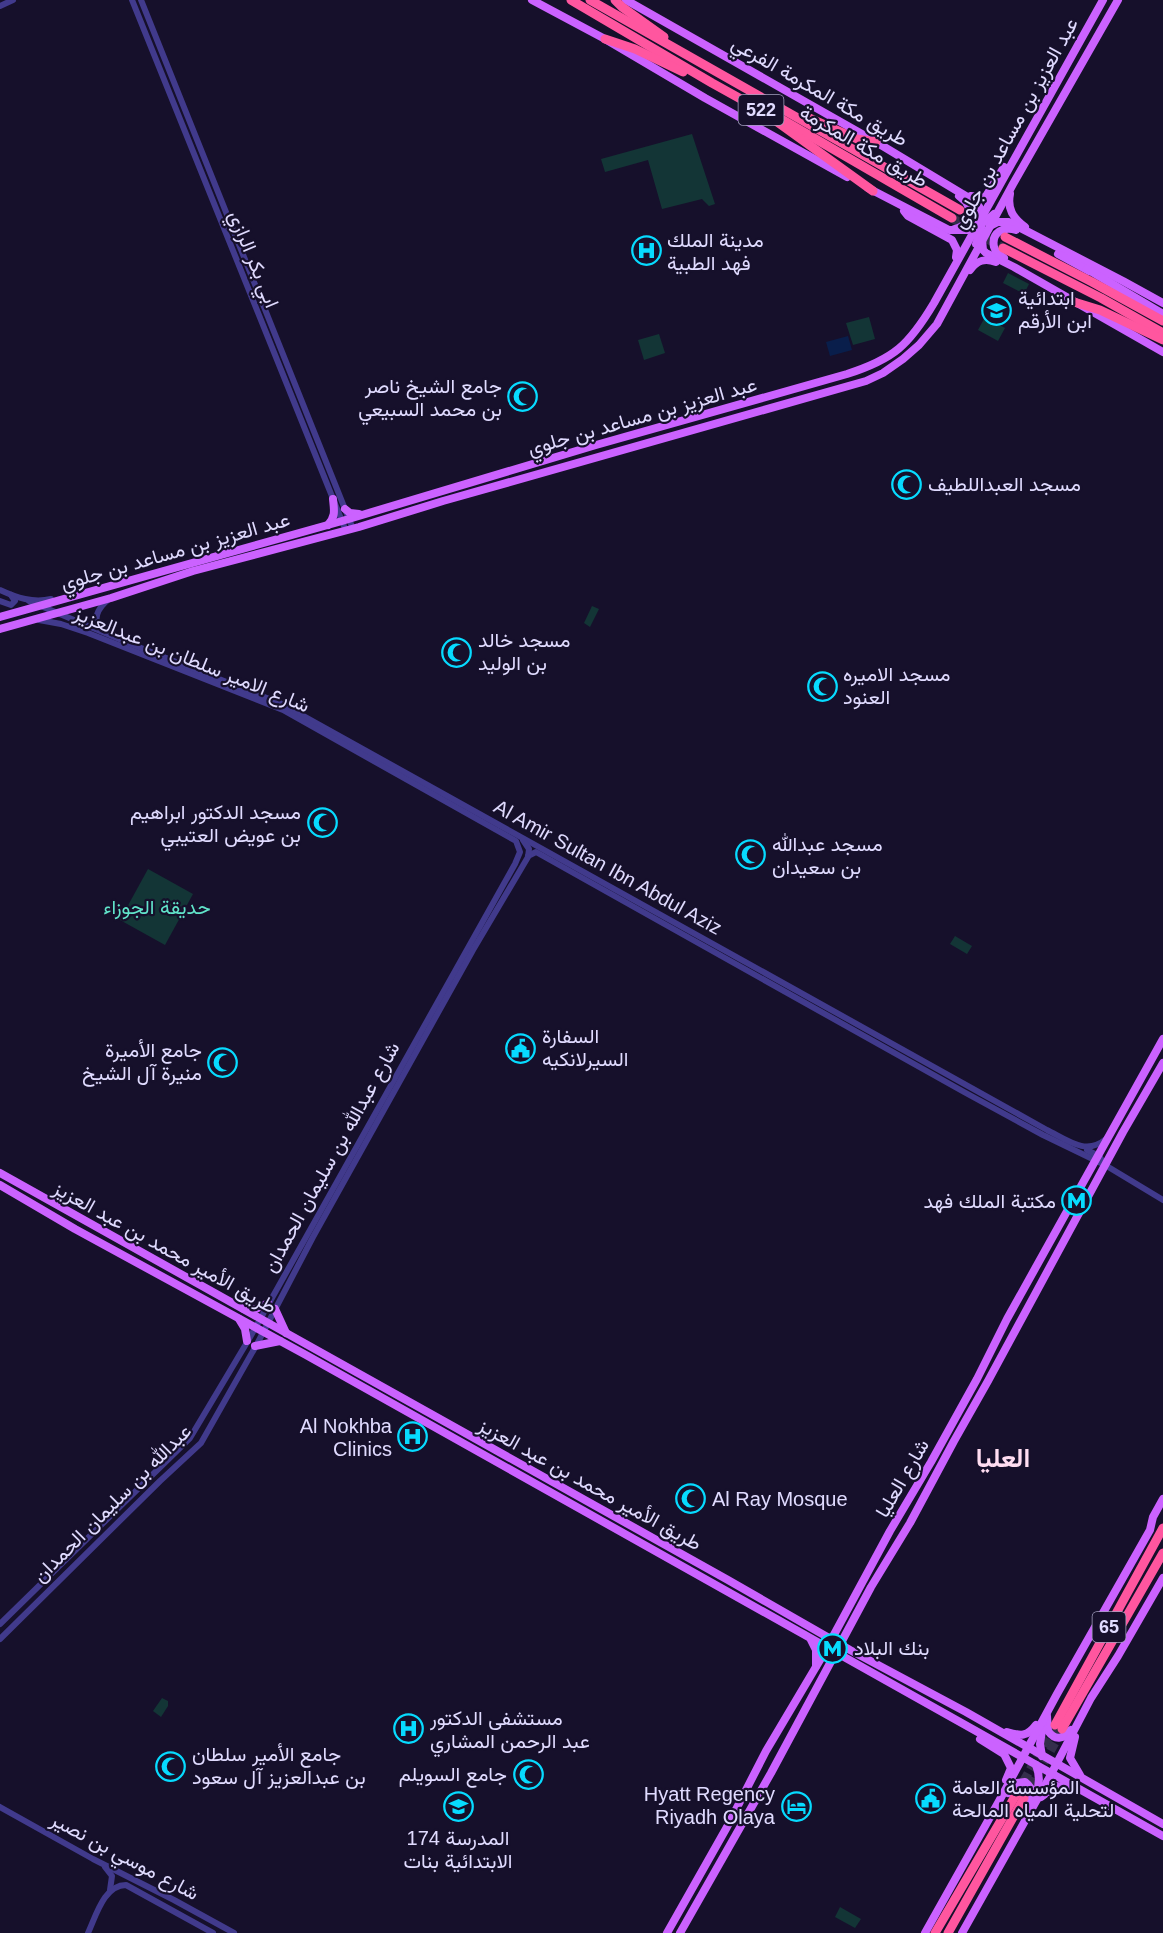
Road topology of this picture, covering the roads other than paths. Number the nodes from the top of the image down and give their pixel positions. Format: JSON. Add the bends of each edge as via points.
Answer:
{"nodes":[{"id":1,"x":13,"y":0,"type":"edge"},
{"id":2,"x":132,"y":0,"type":"edge"},
{"id":3,"x":141,"y":0,"type":"edge"},
{"id":4,"x":532,"y":0,"type":"edge"},
{"id":5,"x":571,"y":0,"type":"edge"},
{"id":6,"x":590,"y":0,"type":"edge"},
{"id":7,"x":615,"y":0,"type":"edge"},
{"id":8,"x":626,"y":0,"type":"edge"},
{"id":9,"x":1103,"y":0,"type":"edge"},
{"id":10,"x":1118,"y":0,"type":"edge"},
{"id":11,"x":0,"y":6,"type":"edge"},
{"id":12,"x":605,"y":39,"type":"junction"},
{"id":13,"x":692,"y":60,"type":"junction"},
{"id":14,"x":712,"y":83,"type":"junction"},
{"id":15,"x":757,"y":108,"type":"junction"},
{"id":16,"x":783,"y":110,"type":"junction"},
{"id":17,"x":1033,"y":125,"type":"junction"},
{"id":18,"x":876,"y":142,"type":"junction"},
{"id":19,"x":929,"y":174,"type":"junction"},
{"id":20,"x":1013,"y":184,"type":"junction"},
{"id":21,"x":873,"y":191,"type":"junction"},
{"id":22,"x":893,"y":201,"type":"junction"},
{"id":23,"x":960,"y":210,"type":"tunnel mouth"},
{"id":24,"x":952,"y":218,"type":"tunnel mouth"},
{"id":25,"x":983,"y":227,"type":"junction"},
{"id":26,"x":1005,"y":237,"type":"tunnel mouth"},
{"id":27,"x":1051,"y":245,"type":"junction"},
{"id":28,"x":1003,"y":248,"type":"tunnel mouth"},
{"id":29,"x":1064,"y":251,"type":"junction"},
{"id":30,"x":955,"y":264,"type":"junction"},
{"id":31,"x":1014,"y":267,"type":"junction"},
{"id":32,"x":1089,"y":271,"type":"junction"},
{"id":33,"x":956,"y":289,"type":"junction"},
{"id":34,"x":1074,"y":302,"type":"junction"},
{"id":35,"x":1163,"y":303,"type":"edge"},
{"id":36,"x":1163,"y":314,"type":"edge"},
{"id":37,"x":1163,"y":321,"type":"edge"},
{"id":38,"x":1163,"y":333,"type":"edge"},
{"id":39,"x":1163,"y":340,"type":"edge"},
{"id":40,"x":1163,"y":352,"type":"edge"},
{"id":41,"x":333,"y":499,"type":"junction"},
{"id":42,"x":345,"y":509,"type":"junction"},
{"id":43,"x":360,"y":515,"type":"junction"},
{"id":44,"x":346,"y":520,"type":"junction"},
{"id":45,"x":328,"y":525,"type":"junction"},
{"id":46,"x":350,"y":530,"type":"junction"},
{"id":47,"x":0,"y":591,"type":"edge"},
{"id":48,"x":11,"y":595,"type":"junction"},
{"id":49,"x":111,"y":598,"type":"junction"},
{"id":50,"x":65,"y":599,"type":"junction"},
{"id":51,"x":0,"y":601,"type":"edge"},
{"id":52,"x":29,"y":601,"type":"junction"},
{"id":53,"x":40,"y":606,"type":"junction"},
{"id":54,"x":72,"y":609,"type":"junction"},
{"id":55,"x":21,"y":611,"type":"junction"},
{"id":56,"x":57,"y":613,"type":"junction"},
{"id":57,"x":0,"y":617,"type":"edge"},
{"id":58,"x":35,"y":620,"type":"junction"},
{"id":59,"x":68,"y":622,"type":"junction"},
{"id":60,"x":25,"y":623,"type":"junction"},
{"id":61,"x":0,"y":629,"type":"edge"},
{"id":62,"x":100,"y":631,"type":"junction"},
{"id":63,"x":517,"y":844,"type":"junction"},
{"id":64,"x":531,"y":848,"type":"junction"},
{"id":65,"x":519,"y":855,"type":"junction"},
{"id":66,"x":528,"y":857,"type":"junction"},
{"id":67,"x":1163,"y":1039,"type":"edge"},
{"id":68,"x":1163,"y":1063,"type":"edge"},
{"id":69,"x":1111,"y":1135,"type":"junction"},
{"id":70,"x":1076,"y":1147,"type":"junction"},
{"id":71,"x":1097,"y":1158,"type":"junction"},
{"id":72,"x":1105,"y":1165,"type":"junction"},
{"id":73,"x":0,"y":1173,"type":"edge"},
{"id":74,"x":1082,"y":1184,"type":"junction"},
{"id":75,"x":0,"y":1185,"type":"edge"},
{"id":76,"x":1163,"y":1200,"type":"edge"},
{"id":77,"x":268,"y":1303,"type":"junction"},
{"id":78,"x":243,"y":1309,"type":"junction"},
{"id":79,"x":275,"y":1309,"type":"junction"},
{"id":80,"x":238,"y":1318,"type":"junction"},
{"id":81,"x":259,"y":1318,"type":"junction"},
{"id":82,"x":269,"y":1321,"type":"junction"},
{"id":83,"x":254,"y":1327,"type":"junction"},
{"id":84,"x":263,"y":1332,"type":"junction"},
{"id":85,"x":286,"y":1333,"type":"junction"},
{"id":86,"x":247,"y":1341,"type":"junction"},
{"id":87,"x":280,"y":1341,"type":"junction"},
{"id":88,"x":255,"y":1346,"type":"junction"},
{"id":89,"x":980,"y":1369,"type":"junction"},
{"id":90,"x":994,"y":1370,"type":"junction"},
{"id":91,"x":968,"y":1396,"type":"junction"},
{"id":92,"x":976,"y":1401,"type":"junction"},
{"id":93,"x":434,"y":1427,"type":"junction"},
{"id":94,"x":458,"y":1429,"type":"junction"},
{"id":95,"x":1163,"y":1499,"type":"edge"},
{"id":96,"x":608,"y":1524,"type":"junction"},
{"id":97,"x":632,"y":1526,"type":"junction"},
{"id":98,"x":1163,"y":1528,"type":"edge"},
{"id":99,"x":1163,"y":1553,"type":"edge"},
{"id":100,"x":1163,"y":1563,"type":"edge"},
{"id":101,"x":1163,"y":1578,"type":"edge"},
{"id":102,"x":1140,"y":1592,"type":"junction"},
{"id":103,"x":0,"y":1624,"type":"edge"},
{"id":104,"x":837,"y":1629,"type":"junction"},
{"id":105,"x":822,"y":1634,"type":"junction"},
{"id":106,"x":0,"y":1639,"type":"edge"},
{"id":107,"x":831,"y":1639,"type":"junction"},
{"id":108,"x":814,"y":1641,"type":"junction"},
{"id":109,"x":843,"y":1641,"type":"junction"},
{"id":110,"x":850,"y":1650,"type":"junction"},
{"id":111,"x":825,"y":1651,"type":"junction"},
{"id":112,"x":839,"y":1655,"type":"junction"},
{"id":113,"x":850,"y":1661,"type":"junction"},
{"id":114,"x":816,"y":1667,"type":"junction"},
{"id":115,"x":830,"y":1667,"type":"junction"},
{"id":116,"x":1057,"y":1694,"type":"junction"},
{"id":117,"x":1091,"y":1698,"type":"junction"},
{"id":118,"x":1047,"y":1711,"type":"junction"},
{"id":119,"x":973,"y":1729,"type":"junction"},
{"id":120,"x":995,"y":1729,"type":"junction"},
{"id":121,"x":1028,"y":1748,"type":"junction"},
{"id":122,"x":1041,"y":1755,"type":"junction"},
{"id":123,"x":1023,"y":1758,"type":"junction"},
{"id":124,"x":1056,"y":1764,"type":"junction"},
{"id":125,"x":1036,"y":1765,"type":"junction"},
{"id":126,"x":1052,"y":1773,"type":"junction"},
{"id":127,"x":1080,"y":1777,"type":"junction"},
{"id":128,"x":1083,"y":1791,"type":"junction"},
{"id":129,"x":998,"y":1803,"type":"junction"},
{"id":130,"x":0,"y":1807,"type":"edge"},
{"id":131,"x":1163,"y":1824,"type":"edge"},
{"id":132,"x":728,"y":1827,"type":"junction"},
{"id":133,"x":985,"y":1827,"type":"junction"},
{"id":134,"x":736,"y":1833,"type":"junction"},
{"id":135,"x":1017,"y":1833,"type":"junction"},
{"id":136,"x":1163,"y":1836,"type":"edge"},
{"id":137,"x":714,"y":1851,"type":"junction"},
{"id":138,"x":722,"y":1857,"type":"junction"},
{"id":139,"x":93,"y":1859,"type":"junction"},
{"id":140,"x":111,"y":1890,"type":"junction"},
{"id":141,"x":88,"y":1933,"type":"edge"},
{"id":142,"x":213,"y":1933,"type":"edge"},
{"id":143,"x":234,"y":1933,"type":"edge"},
{"id":144,"x":667,"y":1933,"type":"edge"},
{"id":145,"x":680,"y":1933,"type":"edge"},
{"id":146,"x":925,"y":1933,"type":"edge"},
{"id":147,"x":935,"y":1933,"type":"edge"},
{"id":148,"x":948,"y":1933,"type":"edge"},
{"id":149,"x":962,"y":1933,"type":"edge"}],
"edges":[{"from":1,"to":11,"type":"street"},
{"from":2,"to":41,"type":"street","name":"ابي بكر الرازي"},
{"from":3,"to":42,"type":"street","name":"ابي بكر الرازي"},
{"from":4,"to":12,"type":"main road"},
{"from":5,"to":14,"type":"highway","name":"طريق مكة المكرمة","number":"522"},
{"from":6,"to":13,"type":"highway","name":"طريق مكة المكرمة","number":"522"},
{"from":7,"to":13,"type":"highway"},
{"from":8,"to":18,"type":"main road","name":"طريق مكة المكرمة الفرعي"},
{"from":9,"to":17,"type":"main road","name":"عبد العزيز بن مساعد بن جلوي"},
{"from":10,"to":20,"type":"main road","name":"عبد العزيز بن مساعد بن جلوي"},
{"from":12,"to":14,"type":"highway"},
{"from":12,"to":21,"type":"main road"},
{"from":13,"to":16,"type":"highway","name":"طريق مكة المكرمة","number":"522"},
{"from":14,"to":15,"type":"highway","name":"طريق مكة المكرمة","number":"522"},
{"from":15,"to":21,"type":"highway"},
{"from":15,"to":24,"type":"highway","name":"طريق مكة المكرمة","number":"522"},
{"from":16,"to":18,"type":"highway","via":[[857,139]]},
{"from":16,"to":23,"type":"highway","name":"طريق مكة المكرمة","number":"522"},
{"from":17,"to":19,"type":"main road","via":[[1023,134],[983,198],[975,198]]},
{"from":17,"to":25,"type":"main road","name":"عبد العزيز بن مساعد بن جلوي","via":[[996,192]]},
{"from":18,"to":19,"type":"main road","name":"طريق مكة المكرمة الفرعي"},
{"from":19,"to":22,"type":"main road","via":[[966,202],[970,210],[964,225],[951,228]]},
{"from":19,"to":25,"type":"main road","name":"طريق مكة المكرمة الفرعي","via":[[978,204]]},
{"from":20,"to":25,"type":"main road","name":"عبد العزيز بن مساعد بن جلوي"},
{"from":20,"to":27,"type":"main road","via":[[1009,201],[1013,216]]},
{"from":21,"to":22,"type":"main road"},
{"from":22,"to":25,"type":"main road","via":[[949,230]]},
{"from":22,"to":30,"type":"main road","via":[[908,216],[952,240],[957,250]]},
{"from":25,"to":27,"type":"main road","via":[[1009,222]]},
{"from":25,"to":30,"type":"main road","name":"عبد العزيز بن مساعد بن جلوي"},
{"from":25,"to":31,"type":"main road","name":"طريق مكة المكرمة الفرعي","via":[[982,250]]},
{"from":25,"to":33,"type":"main road"},
{"from":26,"to":37,"type":"highway"},
{"from":27,"to":29,"type":"main road"},
{"from":28,"to":38,"type":"highway"},
{"from":29,"to":32,"type":"main road"},
{"from":29,"to":35,"type":"main road"},
{"from":30,"to":43,"type":"main road","name":"عبد العزيز بن مساعد بن جلوي","via":[[909,340],[875,364]]},
{"from":31,"to":32,"type":"main road","via":[[995,250],[996,235],[1002,229],[1015,230]]},
{"from":31,"to":33,"type":"main road","via":[[984,259],[973,266]]},
{"from":31,"to":34,"type":"main road","name":"طريق مكة المكرمة الفرعي"},
{"from":32,"to":36,"type":"main road"},
{"from":33,"to":46,"type":"main road","name":"عبد العزيز بن مساعد بن جلوي","via":[[937,324],[919,345],[895,365],[866,381]]},
{"from":34,"to":39,"type":"highway"},
{"from":34,"to":40,"type":"main road","name":"طريق مكة المكرمة الفرعي"},
{"from":41,"to":44,"type":"street","name":"ابي بكر الرازي"},
{"from":41,"to":45,"type":"main road","via":[[334,514]]},
{"from":42,"to":43,"type":"main road"},
{"from":42,"to":44,"type":"street","name":"ابي بكر الرازي"},
{"from":43,"to":44,"type":"main road","name":"عبد العزيز بن مساعد بن جلوي"},
{"from":44,"to":45,"type":"main road","name":"عبد العزيز بن مساعد بن جلوي"},
{"from":44,"to":46,"type":"street","name":"ابي بكر الرازي"},
{"from":45,"to":50,"type":"main road","name":"عبد العزيز بن مساعد بن جلوي"},
{"from":46,"to":49,"type":"main road","name":"عبد العزيز بن مساعد بن جلوي","via":[[193,571]]},
{"from":47,"to":48,"type":"street","name":"Al Amir Sultan Ibn Abdul Aziz"},
{"from":48,"to":51,"type":"street","via":[[15,601],[12,605]]},
{"from":48,"to":52,"type":"street","name":"Al Amir Sultan Ibn Abdul Aziz"},
{"from":49,"to":54,"type":"main road","name":"عبد العزيز بن مساعد بن جلوي"},
{"from":49,"to":62,"type":"street","via":[[98,612],[96,622]]},
{"from":50,"to":52,"type":"street"},
{"from":50,"to":53,"type":"main road","name":"عبد العزيز بن مساعد بن جلوي"},
{"from":50,"to":54,"type":"main road","via":[[60,604],[63,609]]},
{"from":52,"to":53,"type":"street","name":"Al Amir Sultan Ibn Abdul Aziz"},
{"from":53,"to":55,"type":"main road","name":"عبد العزيز بن مساعد بن جلوي"},
{"from":53,"to":56,"type":"street","name":"Al Amir Sultan Ibn Abdul Aziz"},
{"from":54,"to":56,"type":"main road","name":"عبد العزيز بن مساعد بن جلوي"},
{"from":55,"to":57,"type":"main road","name":"عبد العزيز بن مساعد بن جلوي"},
{"from":55,"to":60,"type":"main road","via":[[34,615]]},
{"from":56,"to":58,"type":"main road","name":"عبد العزيز بن مساعد بن جلوي"},
{"from":56,"to":59,"type":"street","name":"Al Amir Sultan Ibn Abdul Aziz"},
{"from":58,"to":59,"type":"street","name":"شارع الامير سلطان بن عبدالعزيز"},
{"from":58,"to":60,"type":"main road","name":"عبد العزيز بن مساعد بن جلوي"},
{"from":59,"to":62,"type":"street","name":"Al Amir Sultan Ibn Abdul Aziz"},
{"from":59,"to":63,"type":"street","name":"شارع الامير سلطان بن عبدالعزيز","via":[[283,710]]},
{"from":60,"to":61,"type":"main road","name":"عبد العزيز بن مساعد بن جلوي"},
{"from":62,"to":64,"type":"street","name":"Al Amir Sultan Ibn Abdul Aziz","via":[[282,704],[514,833]]},
{"from":63,"to":64,"type":"street","name":"Al Amir Sultan Ibn Abdul Aziz"},
{"from":63,"to":65,"type":"street","name":"شارع عبدالله بن سليمان الحمدان"},
{"from":64,"to":65,"type":"street"},
{"from":64,"to":66,"type":"street","name":"Al Amir Sultan Ibn Abdul Aziz"},
{"from":64,"to":70,"type":"street","name":"Al Amir Sultan Ibn Abdul Aziz"},
{"from":65,"to":66,"type":"street","via":[[525,851]]},
{"from":65,"to":77,"type":"street","name":"شارع عبدالله بن سليمان الحمدان"},
{"from":66,"to":79,"type":"street","name":"شارع عبدالله بن سليمان الحمدان"},
{"from":67,"to":69,"type":"main road","name":"شارع العليا"},
{"from":68,"to":72,"type":"main road","name":"شارع العليا"},
{"from":69,"to":70,"type":"street","name":"Al Amir Sultan Ibn Abdul Aziz","via":[[1091,1148]]},
{"from":69,"to":71,"type":"main road","name":"شارع العليا"},
{"from":70,"to":71,"type":"street"},
{"from":70,"to":74,"type":"street","via":[[1088,1168]]},
{"from":71,"to":72,"type":"street"},
{"from":71,"to":74,"type":"main road","name":"شارع العليا"},
{"from":72,"to":76,"type":"street"},
{"from":72,"to":90,"type":"main road","name":"شارع العليا"},
{"from":73,"to":78,"type":"main road","name":"طريق الأمير محمد بن عبد العزيز"},
{"from":74,"to":89,"type":"main road","name":"شارع العليا"},
{"from":75,"to":80,"type":"main road","name":"طريق الأمير محمد بن عبد العزيز"},
{"from":77,"to":78,"type":"main road","via":[[256,1309]]},
{"from":77,"to":81,"type":"street","name":"شارع عبدالله بن سليمان الحمدان"},
{"from":78,"to":81,"type":"main road","name":"طريق الأمير محمد بن عبد العزيز"},
{"from":79,"to":82,"type":"street","name":"شارع عبدالله بن سليمان الحمدان"},
{"from":79,"to":85,"type":"main road"},
{"from":80,"to":83,"type":"main road","name":"طريق الأمير محمد بن عبد العزيز"},
{"from":80,"to":86,"type":"main road"},
{"from":81,"to":82,"type":"main road","name":"طريق الأمير محمد بن عبد العزيز"},
{"from":81,"to":83,"type":"street","name":"شارع عبدالله بن سليمان الحمدان"},
{"from":82,"to":84,"type":"street","name":"عبدالله بن سليمان الحمدان"},
{"from":82,"to":85,"type":"main road","name":"طريق الأمير محمد بن عبد العزيز"},
{"from":83,"to":84,"type":"main road","name":"طريق الأمير محمد بن عبد العزيز"},
{"from":83,"to":86,"type":"street","name":"شارع عبدالله بن سليمان الحمدان"},
{"from":84,"to":87,"type":"main road","name":"طريق الأمير محمد بن عبد العزيز"},
{"from":84,"to":88,"type":"street","name":"عبدالله بن سليمان الحمدان"},
{"from":85,"to":94,"type":"main road","name":"طريق الأمير محمد بن عبد العزيز"},
{"from":86,"to":103,"type":"street","name":"شارع عبدالله بن سليمان الحمدان","via":[[190,1438]]},
{"from":87,"to":88,"type":"main road"},
{"from":87,"to":93,"type":"main road","name":"طريق الأمير محمد بن عبد العزيز"},
{"from":88,"to":106,"type":"street","name":"عبدالله بن سليمان الحمدان","via":[[201,1443]]},
{"from":89,"to":90,"type":"main road","via":[[986,1379]]},
{"from":89,"to":91,"type":"main road","name":"شارع العليا"},
{"from":90,"to":92,"type":"main road","name":"شارع العليا"},
{"from":91,"to":92,"type":"main road","via":[[977,1389]]},
{"from":91,"to":104,"type":"main road","name":"شارع العليا"},
{"from":92,"to":109,"type":"main road","name":"شارع العليا"},
{"from":93,"to":94,"type":"main road","via":[[430,1419]]},
{"from":93,"to":96,"type":"main road","name":"طريق الأمير محمد بن عبد العزيز"},
{"from":94,"to":97,"type":"main road","name":"طريق الأمير محمد بن عبد العزيز"},
{"from":95,"to":116,"type":"main road","via":[[1150,1530]]},
{"from":96,"to":97,"type":"main road","via":[[628,1531]]},
{"from":96,"to":108,"type":"main road","name":"طريق الأمير محمد بن عبد العزيز"},
{"from":97,"to":105,"type":"main road","name":"طريق الأمير محمد بن عبد العزيز"},
{"from":98,"to":102,"type":"highway","number":"65","via":[[1059,1727]]},
{"from":99,"to":102,"type":"highway","number":"65"},
{"from":100,"to":102,"type":"highway"},
{"from":101,"to":117,"type":"main road"},
{"from":104,"to":105,"type":"main road"},
{"from":104,"to":107,"type":"main road","name":"شارع العليا"},
{"from":104,"to":109,"type":"main road","via":[[836,1639]]},
{"from":105,"to":107,"type":"main road","name":"طريق الأمير محمد بن عبد العزيز"},
{"from":105,"to":108,"type":"main road","via":[[828,1642]]},
{"from":107,"to":109,"type":"main road","name":"طريق الأمير محمد بن عبد العزيز"},
{"from":107,"to":111,"type":"main road","name":"شارع العليا"},
{"from":108,"to":111,"type":"main road","name":"طريق الأمير محمد بن عبد العزيز"},
{"from":108,"to":114,"type":"main road"},
{"from":109,"to":110,"type":"main road","name":"طريق الأمير محمد بن عبد العزيز"},
{"from":109,"to":112,"type":"main road","name":"شارع العليا"},
{"from":110,"to":112,"type":"main road","via":[[841,1650]]},
{"from":110,"to":120,"type":"main road","name":"طريق الأمير محمد بن عبد العزيز"},
{"from":111,"to":112,"type":"main road","name":"طريق الأمير محمد بن عبد العزيز"},
{"from":111,"to":114,"type":"main road","name":"شارع العليا"},
{"from":111,"to":115,"type":"main road","via":[[832,1655]]},
{"from":112,"to":113,"type":"main road","name":"طريق الأمير محمد بن عبد العزيز"},
{"from":112,"to":115,"type":"main road","name":"شارع العليا"},
{"from":113,"to":115,"type":"main road","via":[[839,1658]]},
{"from":113,"to":119,"type":"main road","name":"طريق الأمير محمد بن عبد العزيز"},
{"from":114,"to":132,"type":"main road","name":"شارع العليا","via":[[766,1751]]},
{"from":115,"to":134,"type":"main road","name":"شارع العليا"},
{"from":116,"to":118,"type":"main road"},
{"from":116,"to":120,"type":"main road","via":[[1030,1732],[1016,1734]]},
{"from":117,"to":118,"type":"main road","via":[[1072,1730],[1059,1739],[1048,1731]]},
{"from":117,"to":124,"type":"main road"},
{"from":117,"to":127,"type":"main road","via":[[1070,1753]]},
{"from":118,"to":121,"type":"main road"},
{"from":118,"to":122,"type":"main road"},
{"from":119,"to":123,"type":"main road","name":"طريق الأمير محمد بن عبد العزيز"},
{"from":119,"to":129,"type":"main road","via":[[1010,1763]]},
{"from":120,"to":121,"type":"main road","name":"طريق الأمير محمد بن عبد العزيز"},
{"from":121,"to":122,"type":"main road","name":"طريق الأمير محمد بن عبد العزيز"},
{"from":121,"to":123,"type":"main road"},
{"from":121,"to":125,"type":"main road"},
{"from":122,"to":124,"type":"main road","name":"طريق الأمير محمد بن عبد العزيز"},
{"from":122,"to":126,"type":"main road"},
{"from":123,"to":125,"type":"main road","name":"طريق الأمير محمد بن عبد العزيز"},
{"from":123,"to":129,"type":"main road"},
{"from":124,"to":126,"type":"main road"},
{"from":124,"to":127,"type":"main road","name":"طريق الأمير محمد بن عبد العزيز"},
{"from":125,"to":126,"type":"main road","name":"طريق الأمير محمد بن عبد العزيز"},
{"from":125,"to":135,"type":"main road","via":[[1039,1787]]},
{"from":126,"to":128,"type":"main road","name":"طريق الأمير محمد بن عبد العزيز"},
{"from":126,"to":135,"type":"main road"},
{"from":127,"to":131,"type":"main road","name":"طريق الأمير محمد بن عبد العزيز"},
{"from":128,"to":135,"type":"main road","via":[[1056,1786],[1046,1792]]},
{"from":128,"to":136,"type":"main road","name":"طريق الأمير محمد بن عبد العزيز"},
{"from":129,"to":133,"type":"main road"},
{"from":130,"to":139,"type":"street","name":"شارع موسي بن نصير"},
{"from":132,"to":134,"type":"main road","via":[[729,1834]]},
{"from":132,"to":137,"type":"main road","name":"شارع العليا"},
{"from":133,"to":135,"type":"main road","via":[[1013,1786],[1025,1782],[1032,1788],[1032,1798]]},
{"from":133,"to":146,"type":"main road"},
{"from":134,"to":138,"type":"main road","name":"شارع العليا"},
{"from":135,"to":149,"type":"main road"},
{"from":137,"to":138,"type":"main road","via":[[722,1845]]},
{"from":137,"to":144,"type":"main road","name":"شارع العليا"},
{"from":138,"to":145,"type":"main road","name":"شارع العليا"},
{"from":139,"to":140,"type":"street","via":[[110,1873]]},
{"from":139,"to":143,"type":"street","name":"شارع موسي بن نصير"},
{"from":140,"to":141,"type":"street"},
{"from":140,"to":142,"type":"street","name":"شارع موسي بن نصير","via":[[126,1885]]},
{"from":147,"to":148,"type":"highway","via":[[1021,1796]]}]}
